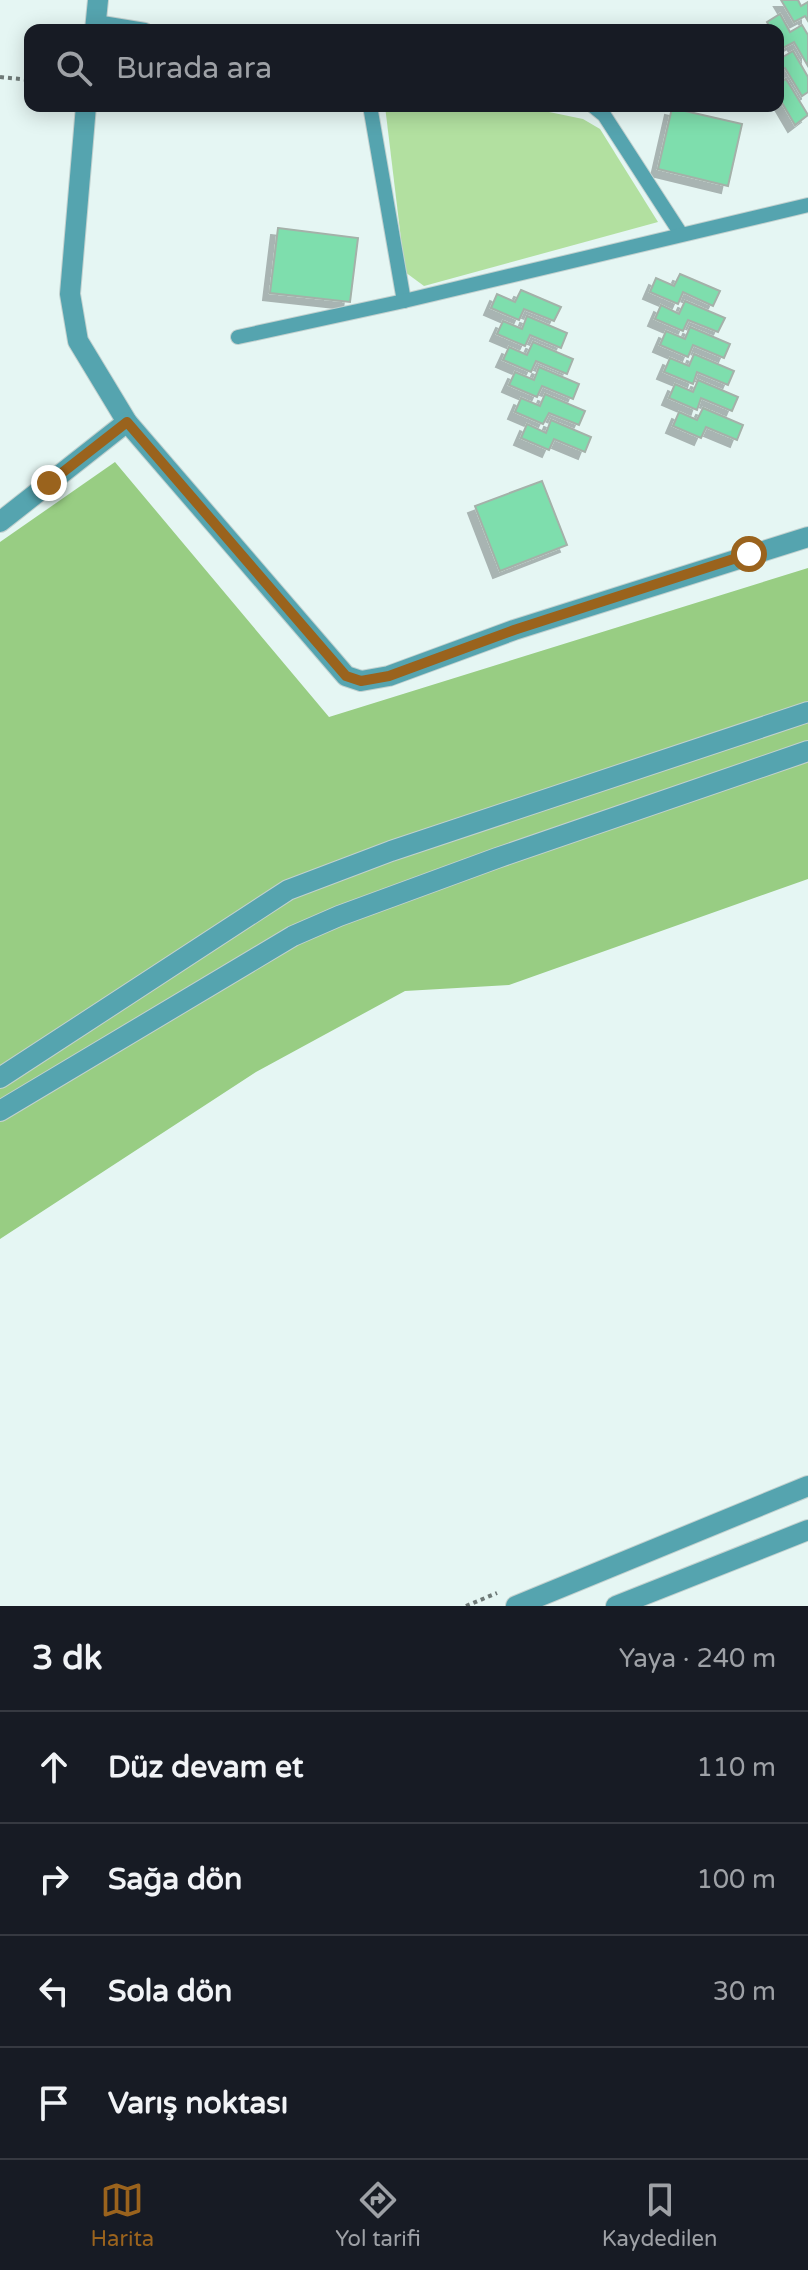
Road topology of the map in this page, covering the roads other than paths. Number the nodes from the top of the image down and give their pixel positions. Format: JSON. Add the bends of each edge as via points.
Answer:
{"nodes":[{"id":1,"x":98,"y":0,"type":"edge"},
{"id":2,"x":96,"y":24,"type":"edge"},
{"id":3,"x":85,"y":112,"type":"edge"},
{"id":4,"x":371,"y":112,"type":"edge"},
{"id":5,"x":600,"y":112,"type":"edge"},
{"id":6,"x":808,"y":205,"type":"edge"},
{"id":7,"x":681,"y":234,"type":"junction"},
{"id":8,"x":404,"y":301,"type":"junction"},
{"id":9,"x":238,"y":337,"type":"dead end"},
{"id":10,"x":127,"y":422,"type":"junction"},
{"id":11,"x":0,"y":522,"type":"edge"},
{"id":12,"x":808,"y":537,"type":"edge"},
{"id":13,"x":808,"y":712,"type":"edge"},
{"id":14,"x":808,"y":751,"type":"edge"},
{"id":15,"x":0,"y":1078,"type":"edge"},
{"id":16,"x":0,"y":1111,"type":"edge"},
{"id":17,"x":808,"y":1486,"type":"edge"},
{"id":18,"x":808,"y":1530,"type":"edge"},
{"id":19,"x":516,"y":1606,"type":"edge"},
{"id":20,"x":616,"y":1606,"type":"edge"}],
"edges":[{"from":1,"to":2,"type":"street"},
{"from":3,"to":10,"type":"street","via":[[70,294],[78,341]]},
{"from":4,"to":8,"type":"lane"},
{"from":5,"to":7,"type":"lane"},
{"from":6,"to":7,"type":"lane"},
{"from":7,"to":8,"type":"lane"},
{"from":8,"to":9,"type":"lane"},
{"from":10,"to":11,"type":"street"},
{"from":10,"to":12,"type":"street","via":[[346,676],[361,681]]},
{"from":13,"to":15,"type":"street","via":[[288,890]]},
{"from":14,"to":16,"type":"street","via":[[497,858],[293,936]]},
{"from":17,"to":19,"type":"street"},
{"from":18,"to":20,"type":"street"}]}
